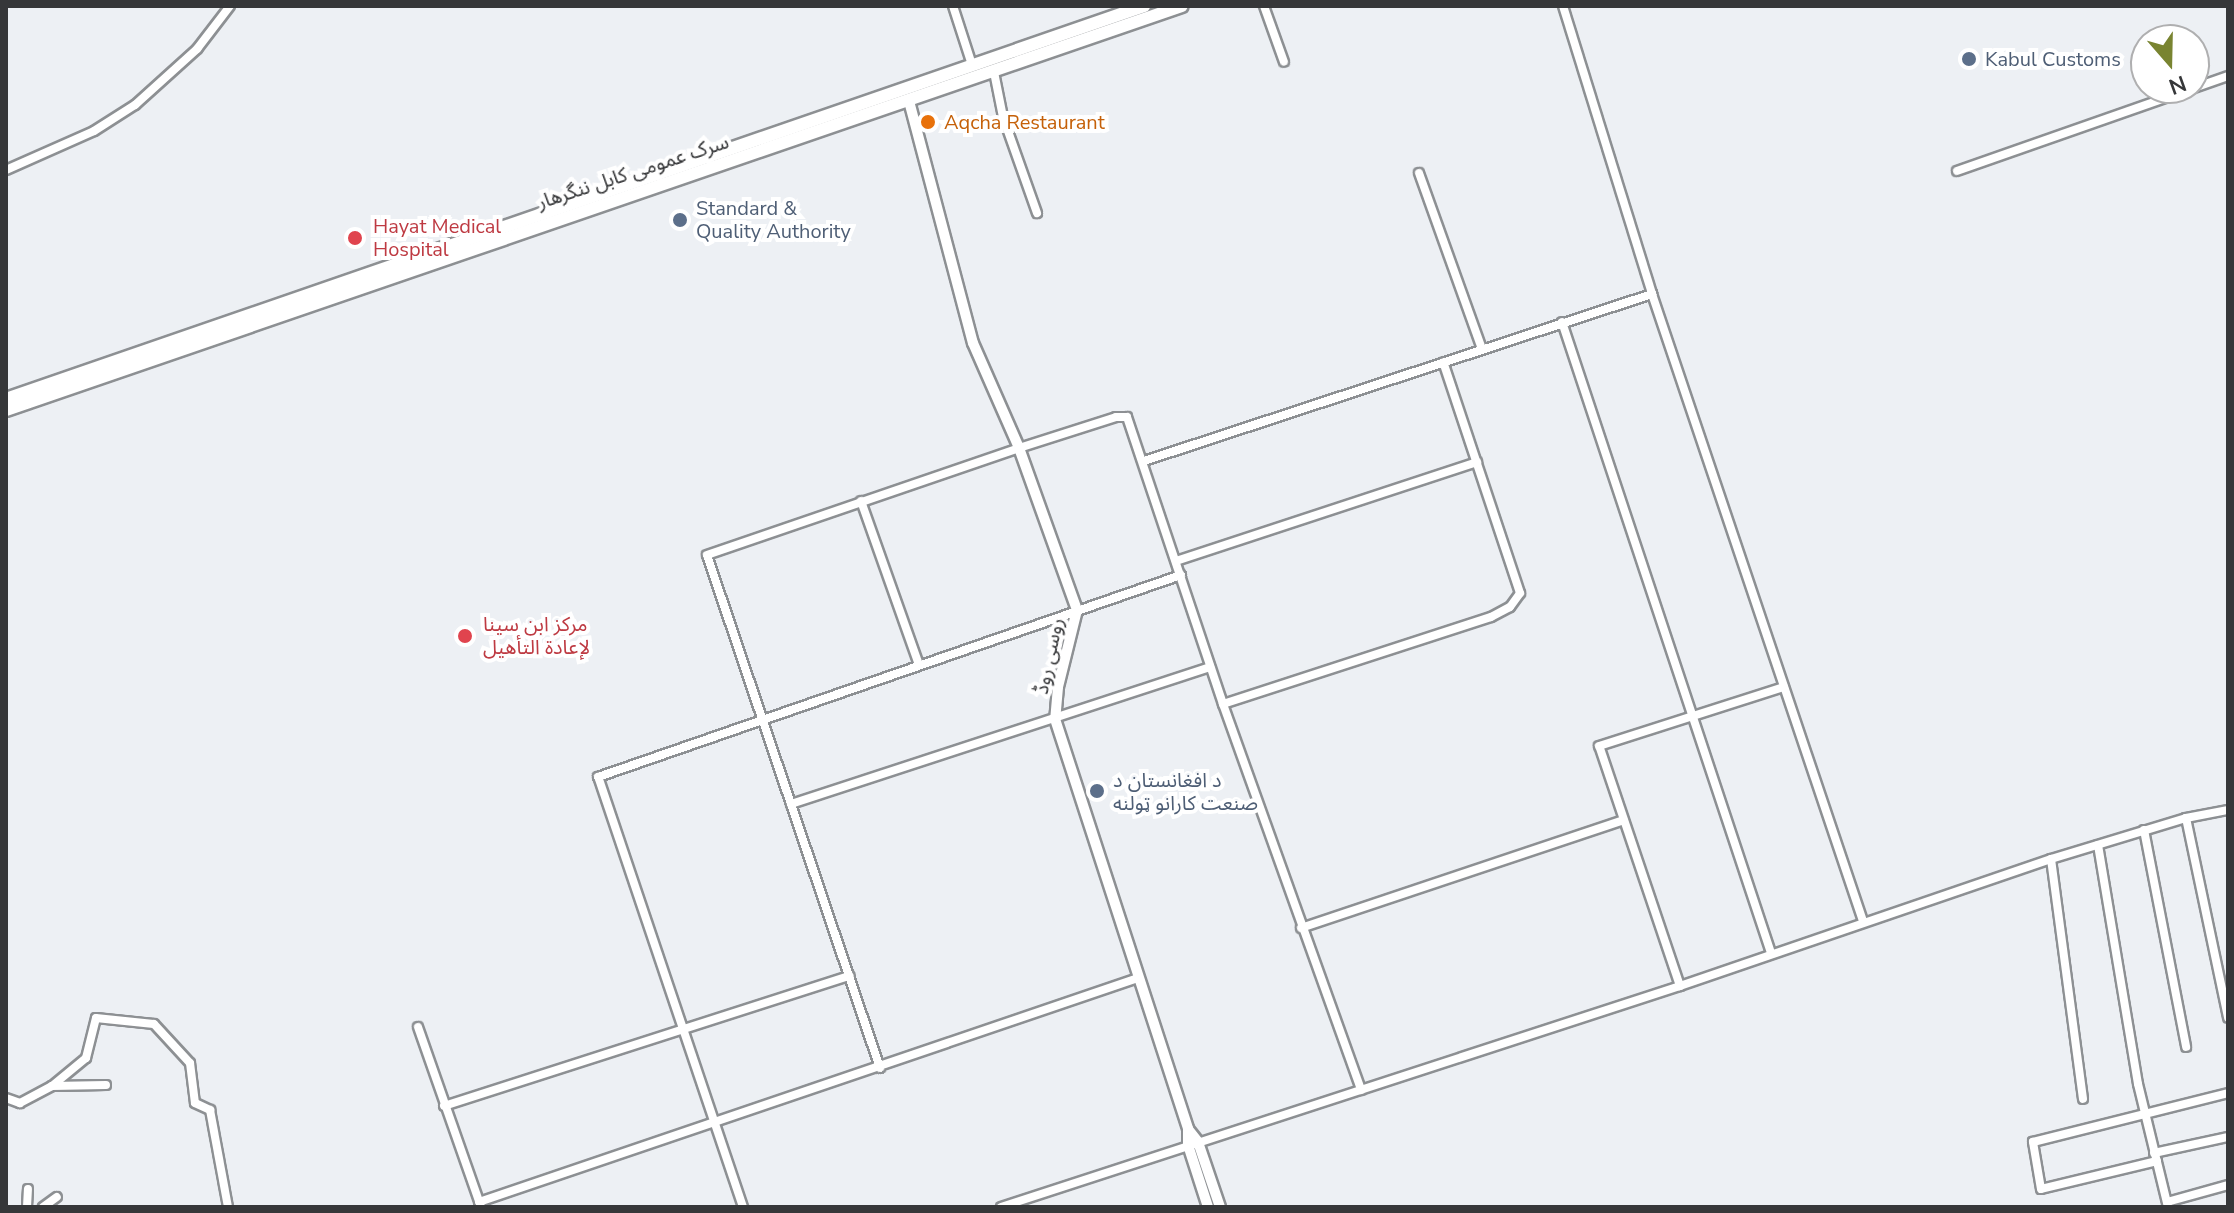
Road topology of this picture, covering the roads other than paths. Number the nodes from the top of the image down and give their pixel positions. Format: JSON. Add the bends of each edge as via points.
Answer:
{"nodes":[{"id":1,"x":230,"y":6,"type":"edge"},
{"id":2,"x":953,"y":6,"type":"edge"},
{"id":3,"x":1182,"y":6,"type":"edge"},
{"id":4,"x":1264,"y":6,"type":"edge"},
{"id":5,"x":1563,"y":6,"type":"edge"},
{"id":6,"x":1147,"y":10,"type":"edge"},
{"id":7,"x":1284,"y":62,"type":"dead end"},
{"id":8,"x":972,"y":65,"type":"junction"},
{"id":9,"x":994,"y":72,"type":"junction"},
{"id":10,"x":2228,"y":76,"type":"edge"},
{"id":11,"x":909,"y":101,"type":"junction"},
{"id":12,"x":6,"y":170,"type":"edge"},
{"id":13,"x":1957,"y":171,"type":"dead end"},
{"id":14,"x":1419,"y":173,"type":"dead end"},
{"id":15,"x":1037,"y":213,"type":"dead end"},
{"id":16,"x":442,"y":254,"type":"junction"},
{"id":17,"x":1652,"y":294,"type":"junction"},
{"id":18,"x":1562,"y":322,"type":"junction"},
{"id":19,"x":1482,"y":349,"type":"junction"},
{"id":20,"x":135,"y":360,"type":"junction"},
{"id":21,"x":1443,"y":362,"type":"junction"},
{"id":22,"x":6,"y":399,"type":"edge"},
{"id":23,"x":6,"y":410,"type":"edge"},
{"id":24,"x":1019,"y":448,"type":"junction"},
{"id":25,"x":1144,"y":461,"type":"junction"},
{"id":26,"x":1477,"y":462,"type":"junction"},
{"id":27,"x":861,"y":501,"type":"junction"},
{"id":28,"x":1176,"y":561,"type":"junction"},
{"id":29,"x":1181,"y":575,"type":"junction"},
{"id":30,"x":1077,"y":610,"type":"junction"},
{"id":31,"x":919,"y":665,"type":"junction"},
{"id":32,"x":1210,"y":667,"type":"junction"},
{"id":33,"x":1784,"y":687,"type":"junction"},
{"id":34,"x":1223,"y":704,"type":"junction"},
{"id":35,"x":1690,"y":716,"type":"junction"},
{"id":36,"x":763,"y":719,"type":"junction"},
{"id":37,"x":1055,"y":719,"type":"junction"},
{"id":38,"x":791,"y":804,"type":"junction"},
{"id":39,"x":2228,"y":810,"type":"edge"},
{"id":40,"x":2186,"y":818,"type":"junction"},
{"id":41,"x":1623,"y":820,"type":"junction"},
{"id":42,"x":2144,"y":830,"type":"junction"},
{"id":43,"x":2098,"y":845,"type":"junction"},
{"id":44,"x":2051,"y":859,"type":"junction"},
{"id":45,"x":1863,"y":921,"type":"junction"},
{"id":46,"x":1301,"y":928,"type":"junction"},
{"id":47,"x":1771,"y":953,"type":"junction"},
{"id":48,"x":850,"y":976,"type":"junction"},
{"id":49,"x":1138,"y":978,"type":"junction"},
{"id":50,"x":1680,"y":986,"type":"junction"},
{"id":51,"x":2228,"y":1018,"type":"edge"},
{"id":52,"x":418,"y":1027,"type":"dead end"},
{"id":53,"x":685,"y":1029,"type":"junction"},
{"id":54,"x":2186,"y":1047,"type":"dead end"},
{"id":55,"x":880,"y":1068,"type":"junction"},
{"id":56,"x":106,"y":1085,"type":"dead end"},
{"id":57,"x":52,"y":1086,"type":"junction"},
{"id":58,"x":1361,"y":1090,"type":"junction"},
{"id":59,"x":2228,"y":1093,"type":"edge"},
{"id":60,"x":6,"y":1098,"type":"edge"},
{"id":61,"x":2083,"y":1099,"type":"dead end"},
{"id":62,"x":444,"y":1106,"type":"junction"},
{"id":63,"x":2145,"y":1114,"type":"junction"},
{"id":64,"x":714,"y":1124,"type":"junction"},
{"id":65,"x":2228,"y":1137,"type":"edge"},
{"id":66,"x":1193,"y":1143,"type":"junction"},
{"id":67,"x":2155,"y":1157,"type":"junction"},
{"id":68,"x":2228,"y":1185,"type":"edge"},
{"id":69,"x":28,"y":1189,"type":"dead end"},
{"id":70,"x":57,"y":1197,"type":"dead end"},
{"id":71,"x":480,"y":1205,"type":"edge"},
{"id":72,"x":2167,"y":1205,"type":"edge"},
{"id":73,"x":27,"y":1207,"type":"edge"},
{"id":74,"x":43,"y":1207,"type":"edge"},
{"id":75,"x":228,"y":1207,"type":"edge"},
{"id":76,"x":743,"y":1207,"type":"edge"},
{"id":77,"x":1001,"y":1207,"type":"edge"},
{"id":78,"x":1208,"y":1207,"type":"edge"},
{"id":79,"x":1220,"y":1207,"type":"edge"}],
"edges":[{"from":1,"to":12,"type":"street","via":[[197,49],[135,105],[94,131]]},
{"from":2,"to":8,"type":"street"},
{"from":3,"to":6,"type":"highway","name":"سرک عمومی کابل ننگرهار"},
{"from":4,"to":7,"type":"street"},
{"from":5,"to":17,"type":"street"},
{"from":6,"to":8,"type":"highway","name":"سرک عمومی کابل ننگرهار"},
{"from":6,"to":9,"type":"highway","name":"سرک عمومی کابل ننگرهار"},
{"from":8,"to":16,"type":"highway","name":"سرک عمومی کابل ننگرهار"},
{"from":9,"to":11,"type":"highway","name":"سرک عمومی کابل ننگرهار"},
{"from":9,"to":15,"type":"street","via":[[1003,117]]},
{"from":10,"to":13,"type":"street"},
{"from":11,"to":16,"type":"highway","name":"سرک عمومی کابل ننگرهار"},
{"from":11,"to":24,"type":"main road","name":"روسی روڈ","via":[[973,343]]},
{"from":14,"to":19,"type":"street"},
{"from":16,"to":20,"type":"highway","name":"سرک عمومی کابل ننگرهار"},
{"from":17,"to":18,"type":"street"},
{"from":17,"to":33,"type":"street"},
{"from":18,"to":19,"type":"street"},
{"from":18,"to":35,"type":"street"},
{"from":19,"to":21,"type":"street"},
{"from":20,"to":22,"type":"highway","name":"سرک عمومی کابل ننگرهار"},
{"from":20,"to":23,"type":"highway","name":"سرک عمومی کابل ننگرهار"},
{"from":21,"to":25,"type":"street"},
{"from":21,"to":26,"type":"street"},
{"from":24,"to":25,"type":"street","via":[[1127,417]]},
{"from":24,"to":27,"type":"street"},
{"from":24,"to":30,"type":"main road","name":"روسی روڈ"},
{"from":25,"to":28,"type":"street"},
{"from":26,"to":28,"type":"street"},
{"from":26,"to":34,"type":"street","via":[[1520,593],[1510,607]]},
{"from":27,"to":31,"type":"street"},
{"from":27,"to":36,"type":"street","via":[[707,555]]},
{"from":28,"to":29,"type":"street"},
{"from":29,"to":30,"type":"street"},
{"from":29,"to":32,"type":"street"},
{"from":30,"to":31,"type":"street"},
{"from":30,"to":37,"type":"main road","name":"روسی روڈ"},
{"from":31,"to":36,"type":"street"},
{"from":32,"to":34,"type":"street"},
{"from":32,"to":37,"type":"street"},
{"from":33,"to":35,"type":"street"},
{"from":33,"to":45,"type":"street"},
{"from":34,"to":46,"type":"street"},
{"from":35,"to":41,"type":"street","via":[[1599,746]]},
{"from":35,"to":47,"type":"street"},
{"from":36,"to":38,"type":"street"},
{"from":36,"to":53,"type":"street","via":[[598,777]]},
{"from":37,"to":38,"type":"street"},
{"from":37,"to":49,"type":"main road","name":"روسی روڈ"},
{"from":38,"to":48,"type":"street"},
{"from":39,"to":40,"type":"street"},
{"from":40,"to":42,"type":"street"},
{"from":40,"to":51,"type":"street"},
{"from":41,"to":46,"type":"street"},
{"from":41,"to":50,"type":"street"},
{"from":42,"to":43,"type":"street"},
{"from":42,"to":54,"type":"street"},
{"from":43,"to":44,"type":"street"},
{"from":43,"to":63,"type":"street"},
{"from":44,"to":45,"type":"street"},
{"from":44,"to":61,"type":"street"},
{"from":45,"to":47,"type":"street"},
{"from":46,"to":58,"type":"street"},
{"from":47,"to":50,"type":"street"},
{"from":48,"to":53,"type":"street"},
{"from":48,"to":55,"type":"street"},
{"from":49,"to":55,"type":"street"},
{"from":49,"to":66,"type":"main road","name":"روسی روڈ"},
{"from":50,"to":58,"type":"street"},
{"from":52,"to":62,"type":"street"},
{"from":53,"to":62,"type":"street"},
{"from":53,"to":64,"type":"street"},
{"from":55,"to":64,"type":"street"},
{"from":56,"to":57,"type":"street"},
{"from":57,"to":60,"type":"street","via":[[20,1103]]},
{"from":57,"to":75,"type":"street","via":[[86,1058],[96,1018],[154,1024],[190,1063],[195,1103],[210,1110]]},
{"from":58,"to":66,"type":"street"},
{"from":59,"to":63,"type":"street"},
{"from":62,"to":71,"type":"street"},
{"from":63,"to":67,"type":"street"},
{"from":63,"to":67,"type":"street","via":[[2033,1142],[2040,1186]]},
{"from":64,"to":71,"type":"street"},
{"from":64,"to":76,"type":"street"},
{"from":65,"to":67,"type":"street"},
{"from":66,"to":77,"type":"street"},
{"from":66,"to":78,"type":"main road","name":"روسی روڈ"},
{"from":66,"to":79,"type":"main road","name":"روسی روڈ"},
{"from":67,"to":72,"type":"street"},
{"from":68,"to":72,"type":"street"},
{"from":69,"to":73,"type":"street"},
{"from":70,"to":74,"type":"street"}]}
